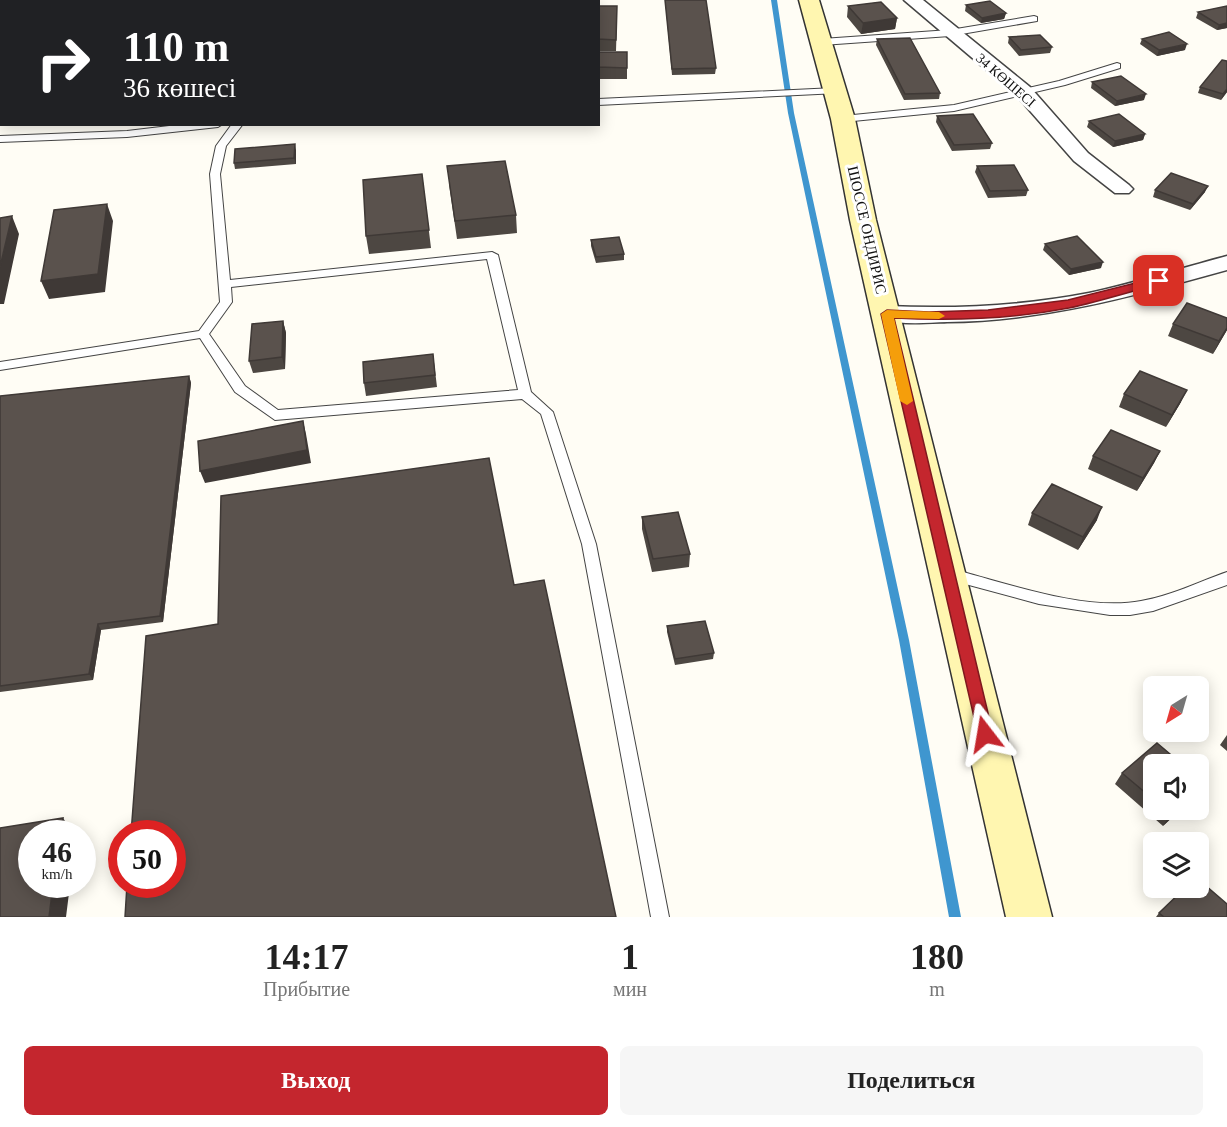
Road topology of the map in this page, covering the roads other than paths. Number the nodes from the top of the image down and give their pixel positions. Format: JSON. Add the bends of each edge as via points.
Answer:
{"nodes":[{"id":1,"x":809,"y":0,"type":"edge"},
{"id":2,"x":913,"y":0,"type":"edge"},
{"id":3,"x":1034,"y":19,"type":"dead end"},
{"id":4,"x":950,"y":33,"type":"junction"},
{"id":5,"x":822,"y":42,"type":"junction"},
{"id":6,"x":1117,"y":66,"type":"dead end"},
{"id":7,"x":1023,"y":91,"type":"junction"},
{"id":8,"x":600,"y":102,"type":"edge"},
{"id":9,"x":839,"y":105,"type":"junction"},
{"id":10,"x":200,"y":126,"type":"edge"},
{"id":11,"x":236,"y":126,"type":"edge"},
{"id":12,"x":0,"y":139,"type":"edge"},
{"id":13,"x":1122,"y":189,"type":"dead end"},
{"id":14,"x":1227,"y":263,"type":"edge"},
{"id":15,"x":225,"y":284,"type":"junction"},
{"id":16,"x":887,"y":314,"type":"junction"},
{"id":17,"x":202,"y":334,"type":"junction"},
{"id":18,"x":0,"y":366,"type":"edge"},
{"id":19,"x":525,"y":394,"type":"junction"},
{"id":20,"x":946,"y":573,"type":"junction"},
{"id":21,"x":1227,"y":578,"type":"edge"},
{"id":22,"x":660,"y":917,"type":"edge"},
{"id":23,"x":1029,"y":917,"type":"edge"}],
"edges":[{"from":1,"to":5,"type":"main road","name":"ШОССЕ ОНДИРИС"},
{"from":2,"to":4,"type":"street","name":"34 КӨШЕСІ"},
{"from":3,"to":4,"type":"lane"},
{"from":4,"to":5,"type":"lane"},
{"from":4,"to":7,"type":"street","name":"34 КӨШЕСІ"},
{"from":5,"to":9,"type":"main road","name":"ШОССЕ ОНДИРИС"},
{"from":6,"to":7,"type":"lane"},
{"from":7,"to":9,"type":"lane","via":[[954,108]]},
{"from":7,"to":13,"type":"street","name":"34 КӨШЕСІ","via":[[1082,157]]},
{"from":8,"to":9,"type":"lane"},
{"from":9,"to":16,"type":"main road","name":"ШОССЕ ОНДИРИС"},
{"from":10,"to":12,"type":"lane","via":[[127,134]]},
{"from":11,"to":15,"type":"lane","via":[[221,146],[215,174]]},
{"from":14,"to":16,"type":"street","via":[[1068,304],[988,314]]},
{"from":15,"to":17,"type":"lane","via":[[226,302]]},
{"from":15,"to":19,"type":"lane","via":[[492,255]]},
{"from":16,"to":20,"type":"main road","name":"ШОССЕ ОНДИРИС"},
{"from":17,"to":18,"type":"lane"},
{"from":17,"to":19,"type":"lane","via":[[240,389],[275,416]]},
{"from":19,"to":22,"type":"lane","via":[[547,412],[589,544]]},
{"from":20,"to":21,"type":"lane","via":[[1087,606],[1131,609],[1203,590]]},
{"from":20,"to":23,"type":"main road","name":"ШОССЕ ОНДИРИС"}]}
